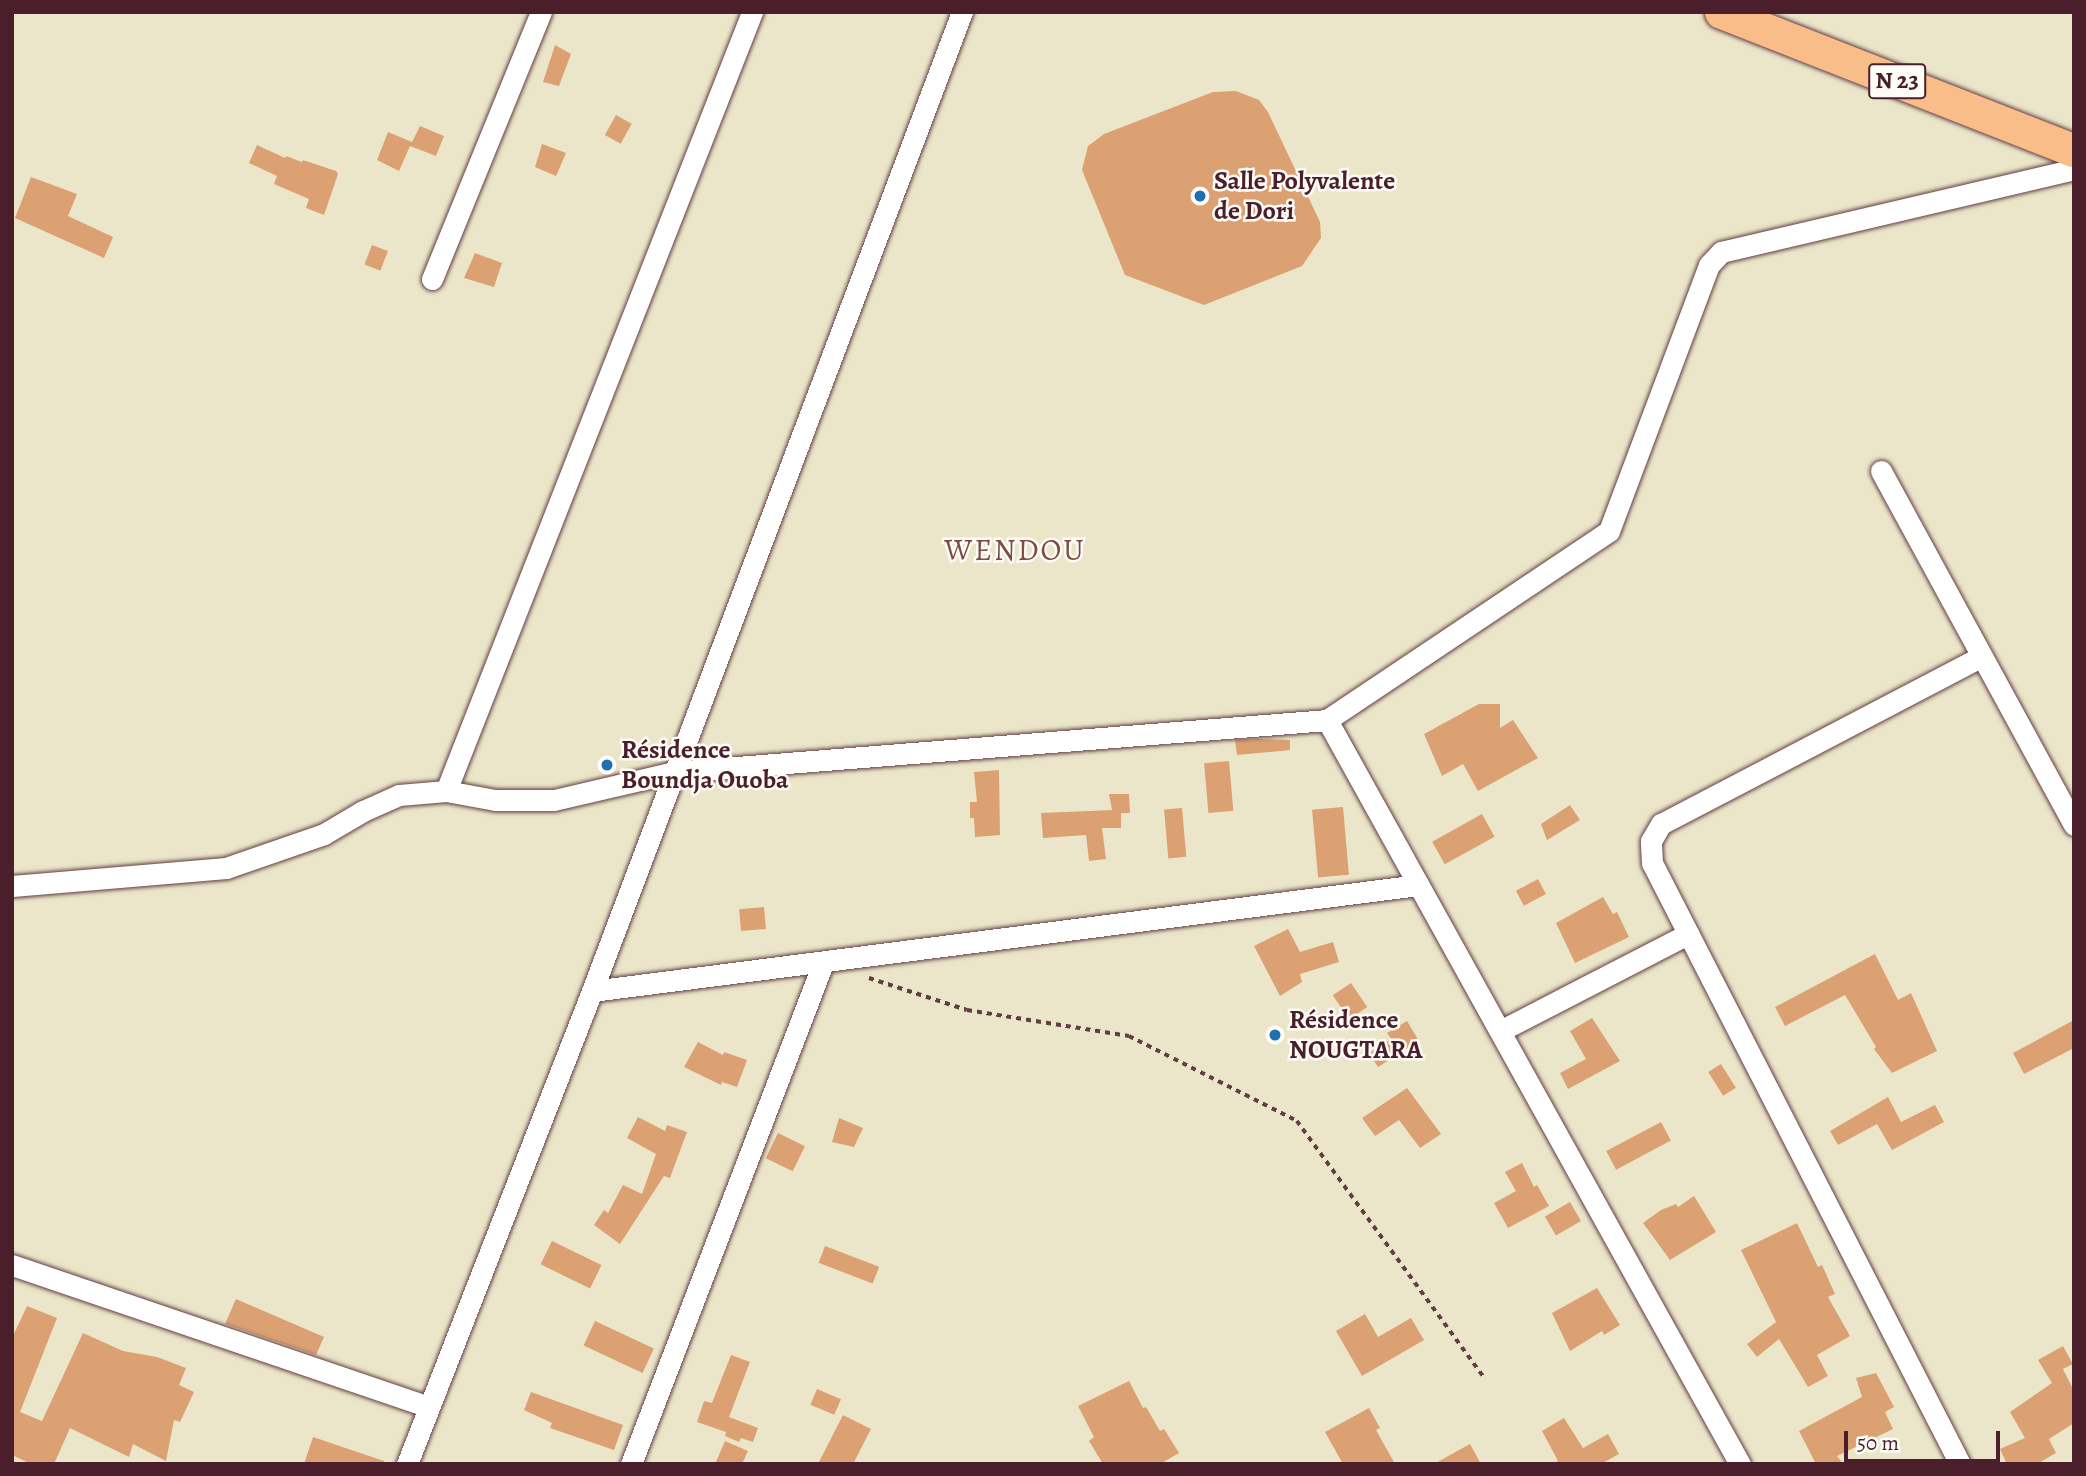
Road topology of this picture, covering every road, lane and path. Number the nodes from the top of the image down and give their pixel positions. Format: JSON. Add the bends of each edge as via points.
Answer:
{"nodes":[{"id":1,"x":541,"y":12,"type":"edge"},
{"id":2,"x":752,"y":12,"type":"edge"},
{"id":3,"x":962,"y":12,"type":"edge"},
{"id":4,"x":1721,"y":12,"type":"edge"},
{"id":5,"x":2074,"y":150,"type":"edge"},
{"id":6,"x":2074,"y":169,"type":"edge"},
{"id":7,"x":432,"y":279,"type":"dead end"},
{"id":8,"x":1881,"y":471,"type":"dead end"},
{"id":9,"x":1982,"y":656,"type":"junction"},
{"id":10,"x":1327,"y":720,"type":"junction"},
{"id":11,"x":674,"y":772,"type":"junction"},
{"id":12,"x":446,"y":791,"type":"junction"},
{"id":13,"x":2074,"y":825,"type":"edge"},
{"id":14,"x":1418,"y":885,"type":"junction"},
{"id":15,"x":12,"y":886,"type":"edge"},
{"id":16,"x":1688,"y":934,"type":"junction"},
{"id":17,"x":823,"y":963,"type":"junction"},
{"id":18,"x":862,"y":976,"type":"dead end"},
{"id":19,"x":593,"y":991,"type":"junction"},
{"id":20,"x":1500,"y":1031,"type":"junction"},
{"id":21,"x":12,"y":1265,"type":"edge"},
{"id":22,"x":1485,"y":1379,"type":"dead end"},
{"id":23,"x":428,"y":1408,"type":"junction"},
{"id":24,"x":407,"y":1464,"type":"edge"},
{"id":25,"x":631,"y":1464,"type":"edge"},
{"id":26,"x":1740,"y":1464,"type":"edge"},
{"id":27,"x":1960,"y":1464,"type":"edge"}],
"edges":[{"from":1,"to":7,"type":"street"},
{"from":2,"to":12,"type":"street"},
{"from":3,"to":11,"type":"street"},
{"from":4,"to":5,"type":"main road","number":"N 23"},
{"from":6,"to":10,"type":"street","via":[[1721,252],[1709,265],[1609,531]]},
{"from":8,"to":9,"type":"street"},
{"from":9,"to":13,"type":"street"},
{"from":9,"to":16,"type":"street","via":[[1661,824],[1651,841],[1652,863]]},
{"from":10,"to":11,"type":"street"},
{"from":10,"to":14,"type":"street"},
{"from":11,"to":12,"type":"street","via":[[554,800],[495,800]]},
{"from":11,"to":19,"type":"street"},
{"from":12,"to":15,"type":"street","via":[[399,795],[324,834],[226,868]]},
{"from":14,"to":17,"type":"street"},
{"from":14,"to":20,"type":"street"},
{"from":16,"to":20,"type":"street"},
{"from":16,"to":27,"type":"street"},
{"from":17,"to":19,"type":"street"},
{"from":17,"to":25,"type":"street"},
{"from":18,"to":22,"type":"path","via":[[967,1010],[1129,1036],[1297,1121]]},
{"from":19,"to":23,"type":"street"},
{"from":20,"to":26,"type":"street"},
{"from":21,"to":23,"type":"street"},
{"from":23,"to":24,"type":"street"}]}
